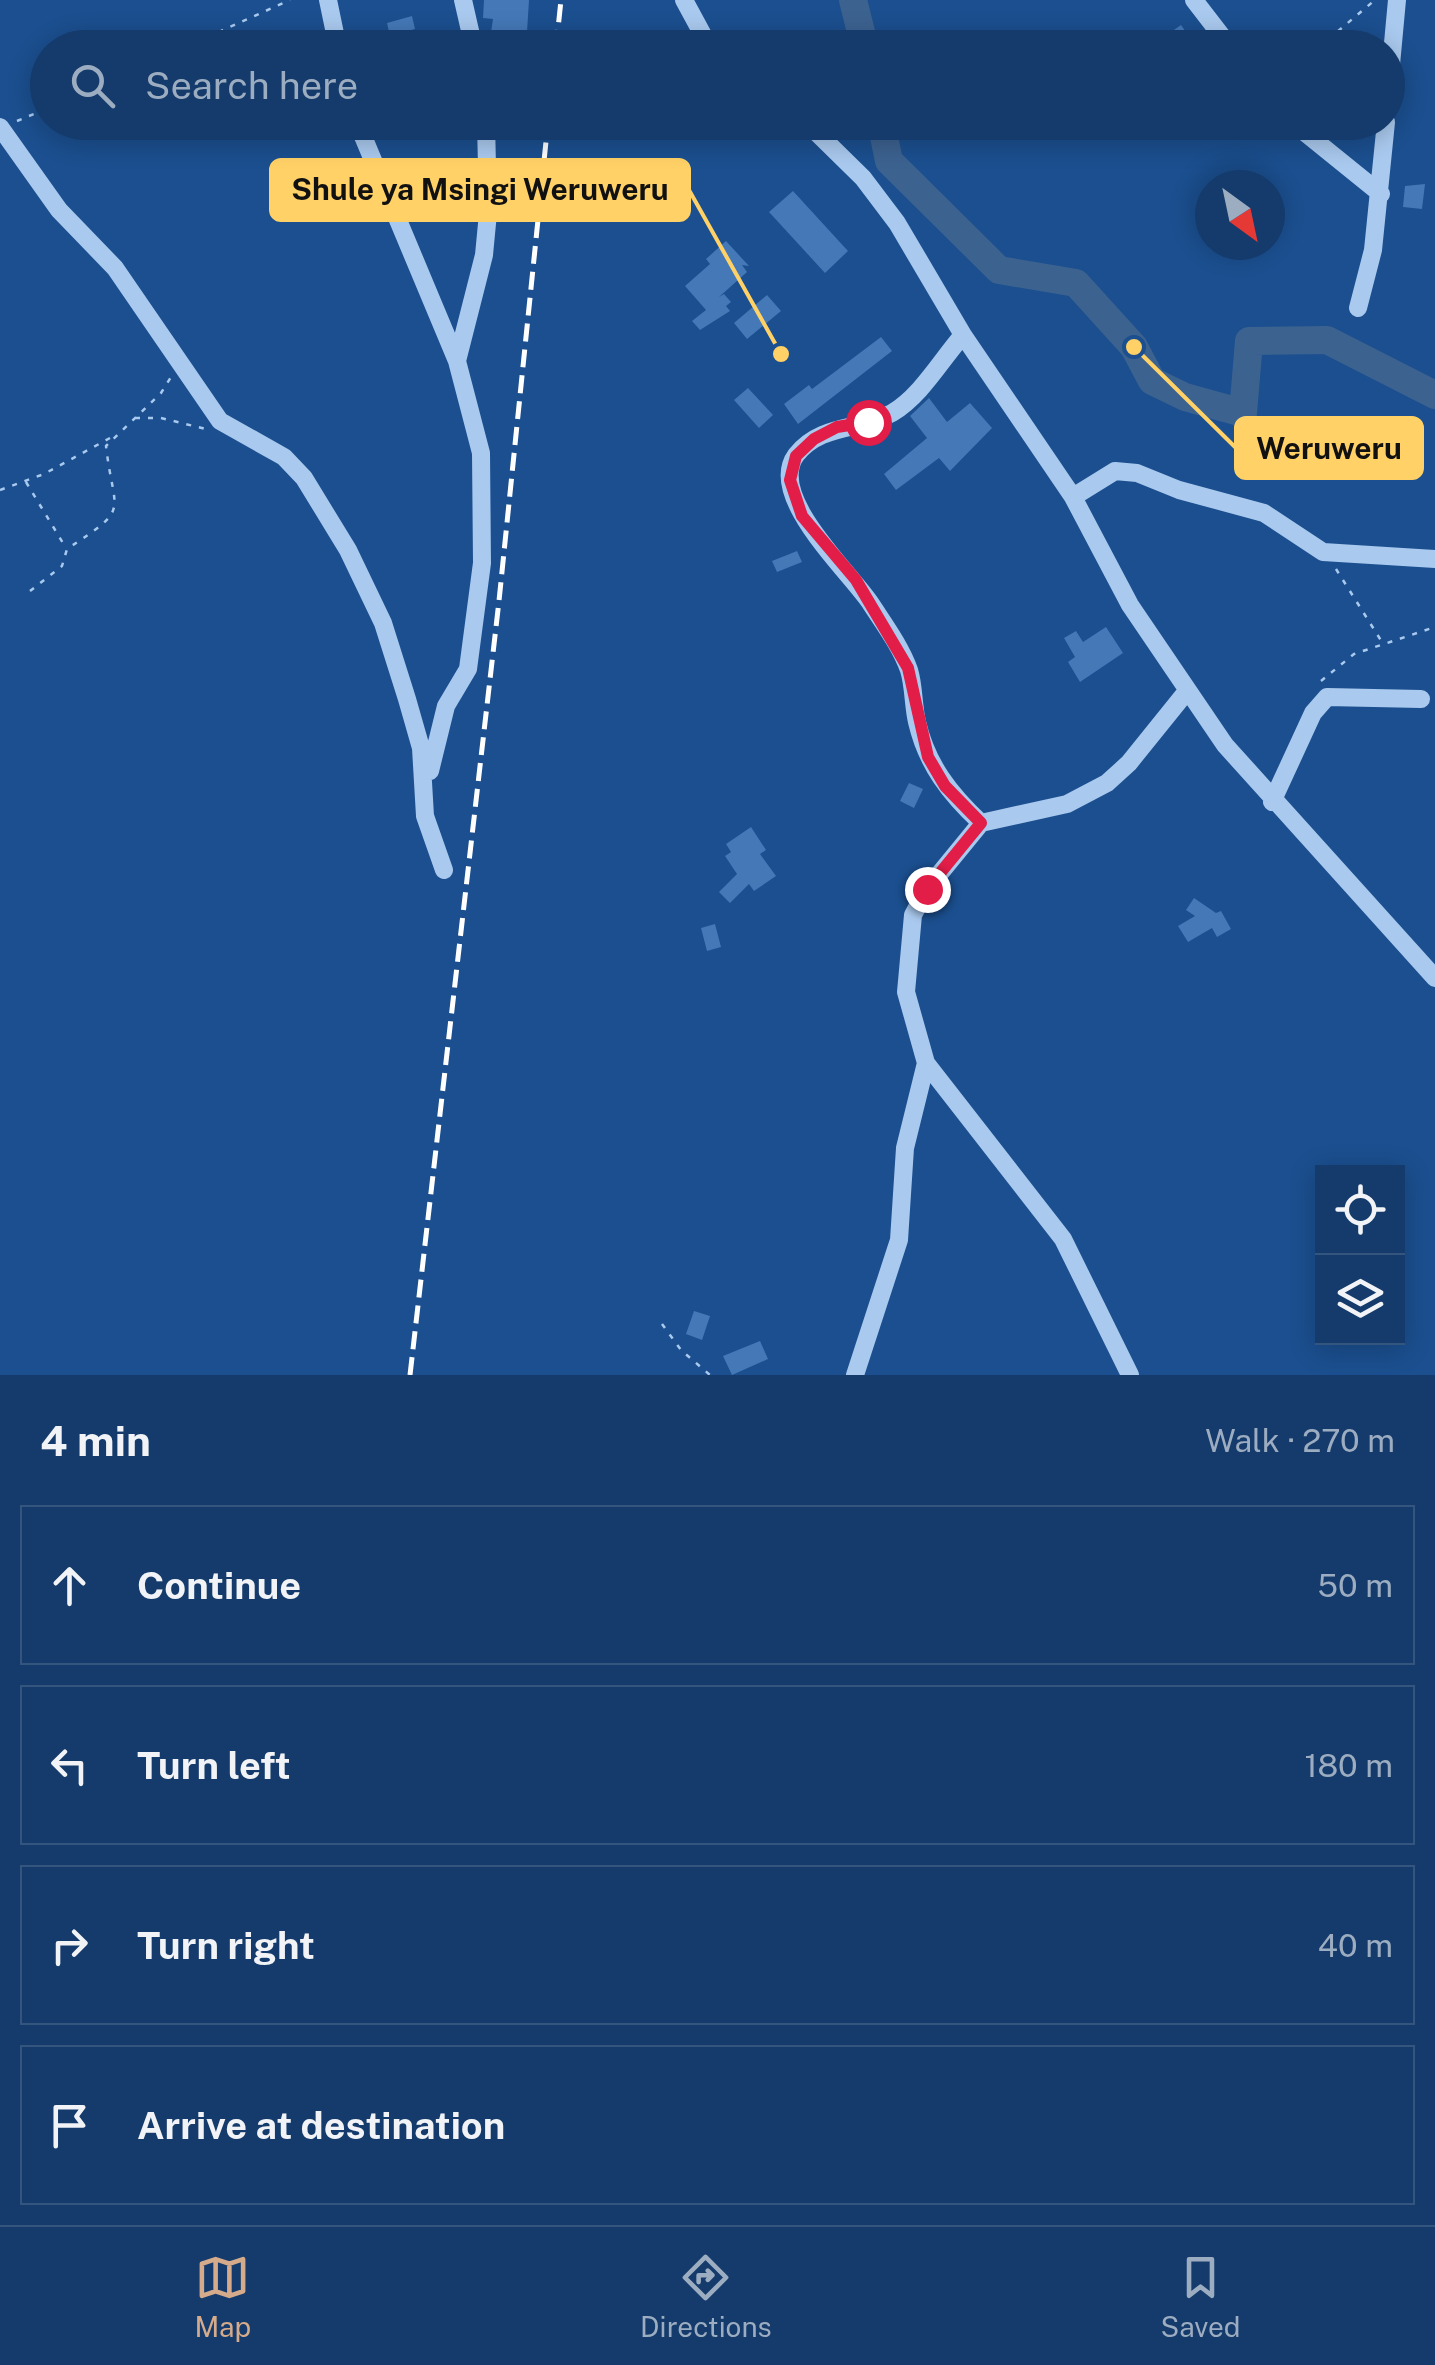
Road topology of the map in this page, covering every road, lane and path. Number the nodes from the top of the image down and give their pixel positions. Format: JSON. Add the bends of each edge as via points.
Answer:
{"nodes":[{"id":1,"x":290,"y":0,"type":"edge"},
{"id":2,"x":328,"y":0,"type":"edge"},
{"id":3,"x":462,"y":0,"type":"edge"},
{"id":4,"x":684,"y":0,"type":"edge"},
{"id":5,"x":1194,"y":0,"type":"edge"},
{"id":6,"x":1375,"y":0,"type":"edge"},
{"id":7,"x":1397,"y":0,"type":"edge"},
{"id":8,"x":223,"y":30,"type":"edge"},
{"id":9,"x":334,"y":30,"type":"edge"},
{"id":10,"x":470,"y":30,"type":"edge"},
{"id":11,"x":700,"y":30,"type":"edge"},
{"id":12,"x":1217,"y":30,"type":"edge"},
{"id":13,"x":1339,"y":30,"type":"edge"},
{"id":14,"x":1394,"y":30,"type":"edge"},
{"id":15,"x":30,"y":116,"type":"edge"},
{"id":16,"x":1,"y":128,"type":"edge"},
{"id":17,"x":364,"y":140,"type":"edge"},
{"id":18,"x":486,"y":140,"type":"edge"},
{"id":19,"x":825,"y":140,"type":"edge"},
{"id":20,"x":1314,"y":140,"type":"edge"},
{"id":21,"x":1385,"y":140,"type":"edge"},
{"id":22,"x":1381,"y":194,"type":"junction"},
{"id":23,"x":1358,"y":308,"type":"dead end"},
{"id":24,"x":963,"y":335,"type":"junction"},
{"id":25,"x":458,"y":361,"type":"junction"},
{"id":26,"x":178,"y":362,"type":"junction"},
{"id":27,"x":133,"y":418,"type":"junction"},
{"id":28,"x":232,"y":431,"type":"junction"},
{"id":29,"x":111,"y":437,"type":"junction"},
{"id":30,"x":26,"y":482,"type":"junction"},
{"id":31,"x":0,"y":490,"type":"edge"},
{"id":32,"x":1073,"y":498,"type":"junction"},
{"id":33,"x":66,"y":549,"type":"junction"},
{"id":34,"x":1323,"y":552,"type":"junction"},
{"id":35,"x":1435,"y":559,"type":"edge"},
{"id":36,"x":30,"y":591,"type":"dead end"},
{"id":37,"x":1435,"y":627,"type":"edge"},
{"id":38,"x":1382,"y":642,"type":"junction"},
{"id":39,"x":1187,"y":691,"type":"junction"},
{"id":40,"x":1421,"y":699,"type":"dead end"},
{"id":41,"x":1313,"y":714,"type":"junction"},
{"id":42,"x":1272,"y":802,"type":"junction"},
{"id":43,"x":425,"y":816,"type":"junction"},
{"id":44,"x":981,"y":823,"type":"junction"},
{"id":45,"x":444,"y":870,"type":"dead end"},
{"id":46,"x":1435,"y":978,"type":"edge"},
{"id":47,"x":926,"y":1063,"type":"junction"},
{"id":48,"x":662,"y":1324,"type":"dead end"},
{"id":49,"x":710,"y":1375,"type":"edge"},
{"id":50,"x":856,"y":1375,"type":"edge"},
{"id":51,"x":1130,"y":1375,"type":"edge"}],
"edges":[{"from":1,"to":8,"type":"path"},
{"from":2,"to":9,"type":"street"},
{"from":3,"to":10,"type":"street"},
{"from":4,"to":11,"type":"street"},
{"from":5,"to":12,"type":"street"},
{"from":6,"to":13,"type":"path"},
{"from":7,"to":14,"type":"street"},
{"from":15,"to":16,"type":"path"},
{"from":16,"to":26,"type":"street","via":[[58,210],[115,268]]},
{"from":17,"to":25,"type":"street"},
{"from":18,"to":25,"type":"street","via":[[485,241]]},
{"from":19,"to":24,"type":"street","via":[[864,178]]},
{"from":20,"to":22,"type":"street"},
{"from":21,"to":22,"type":"street"},
{"from":22,"to":23,"type":"street"},
{"from":24,"to":32,"type":"street"},
{"from":24,"to":44,"type":"street","via":[[914,396],[891,413],[814,439],[796,456],[790,480],[802,516],[856,580],[908,668],[928,757]]},
{"from":25,"to":43,"type":"street","via":[[481,452],[482,563],[468,669],[435,741]]},
{"from":26,"to":27,"type":"path","via":[[162,393]]},
{"from":26,"to":28,"type":"street"},
{"from":27,"to":28,"type":"path"},
{"from":27,"to":29,"type":"path"},
{"from":28,"to":43,"type":"street","via":[[267,445],[304,478],[364,577],[422,748]]},
{"from":29,"to":30,"type":"path"},
{"from":29,"to":33,"type":"path","via":[[106,446],[116,509],[106,524]]},
{"from":30,"to":31,"type":"path"},
{"from":30,"to":33,"type":"path"},
{"from":32,"to":34,"type":"street","via":[[1115,471],[1136,473],[1264,513]]},
{"from":32,"to":39,"type":"street","via":[[1130,605]]},
{"from":33,"to":36,"type":"path","via":[[62,566]]},
{"from":34,"to":35,"type":"street"},
{"from":34,"to":38,"type":"path"},
{"from":37,"to":38,"type":"path"},
{"from":38,"to":41,"type":"path","via":[[1323,679]]},
{"from":39,"to":42,"type":"street"},
{"from":39,"to":44,"type":"street","via":[[1107,782],[1068,804]]},
{"from":40,"to":41,"type":"street","via":[[1341,695],[1327,697]]},
{"from":41,"to":42,"type":"street"},
{"from":42,"to":46,"type":"street"},
{"from":43,"to":45,"type":"street"},
{"from":44,"to":47,"type":"street","via":[[934,878],[913,915],[906,992]]},
{"from":47,"to":50,"type":"street","via":[[906,1148],[900,1240]]},
{"from":47,"to":51,"type":"street","via":[[1063,1239]]},
{"from":48,"to":49,"type":"path"}]}
